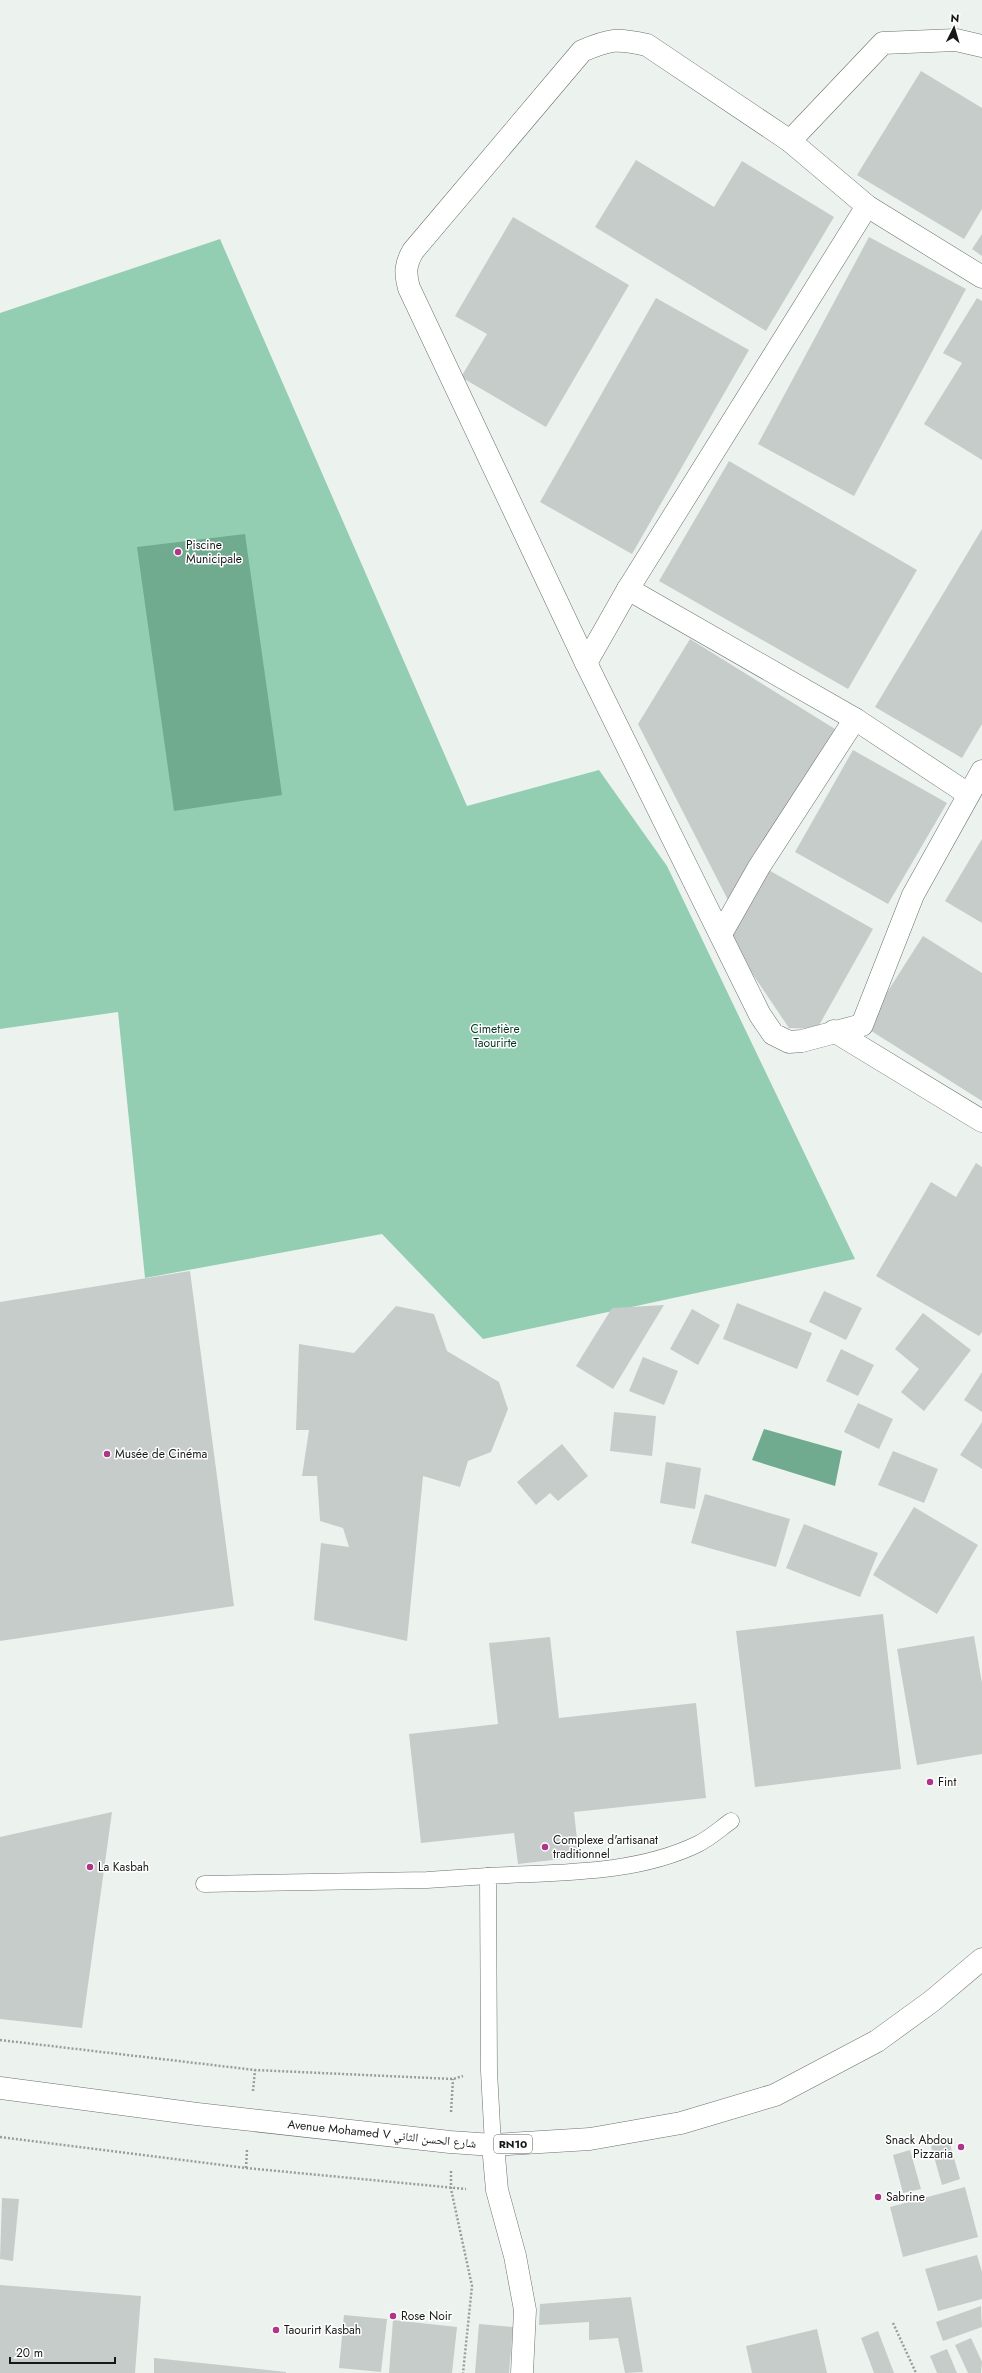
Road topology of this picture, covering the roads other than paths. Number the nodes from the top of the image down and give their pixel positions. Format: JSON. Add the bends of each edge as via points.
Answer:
{"nodes":[{"id":1,"x":982,"y":46,"type":"edge"},
{"id":2,"x":790,"y":141,"type":"junction"},
{"id":3,"x":867,"y":206,"type":"junction"},
{"id":4,"x":982,"y":277,"type":"edge"},
{"id":5,"x":628,"y":589,"type":"junction"},
{"id":6,"x":586,"y":663,"type":"junction"},
{"id":7,"x":855,"y":719,"type":"junction"},
{"id":8,"x":982,"y":771,"type":"edge"},
{"id":9,"x":968,"y":794,"type":"junction"},
{"id":10,"x":721,"y":934,"type":"junction"},
{"id":11,"x":834,"y":1031,"type":"junction"},
{"id":12,"x":982,"y":1121,"type":"edge"},
{"id":13,"x":731,"y":1821,"type":"dead end"},
{"id":14,"x":488,"y":1876,"type":"junction"},
{"id":15,"x":204,"y":1884,"type":"dead end"},
{"id":16,"x":982,"y":1959,"type":"edge"},
{"id":17,"x":0,"y":2088,"type":"edge"},
{"id":18,"x":493,"y":2145,"type":"junction"},
{"id":19,"x":522,"y":2373,"type":"edge"}],
"edges":[{"from":1,"to":2,"type":"street","via":[[956,40],[883,43]]},
{"from":2,"to":3,"type":"street"},
{"from":2,"to":6,"type":"street","via":[[647,45],[622,39],[604,42],[582,51],[406,262],[405,273],[409,288]]},
{"from":3,"to":4,"type":"street"},
{"from":3,"to":5,"type":"street"},
{"from":5,"to":6,"type":"street"},
{"from":5,"to":7,"type":"street"},
{"from":6,"to":10,"type":"street","via":[[663,823]]},
{"from":7,"to":9,"type":"street"},
{"from":7,"to":10,"type":"street","via":[[760,867]]},
{"from":8,"to":9,"type":"street"},
{"from":9,"to":11,"type":"street","via":[[913,895],[862,1025]]},
{"from":10,"to":11,"type":"street","via":[[760,1015],[774,1034],[789,1042],[802,1041]]},
{"from":11,"to":12,"type":"street"},
{"from":13,"to":14,"type":"lane","via":[[699,1844],[623,1867]]},
{"from":14,"to":15,"type":"lane","via":[[427,1880]]},
{"from":14,"to":18,"type":"lane","via":[[489,2071]]},
{"from":16,"to":18,"type":"street","name":"Avenue Mohamed V شارع الحسن الثاني","number":"RN10","via":[[932,2001],[878,2041],[775,2095],[681,2123],[590,2139]]},
{"from":17,"to":18,"type":"street","name":"Avenue Mohamed V شارع الحسن الثاني","number":"RN10","via":[[197,2114]]},
{"from":18,"to":19,"type":"street","via":[[497,2190],[515,2256],[525,2310]]}]}
